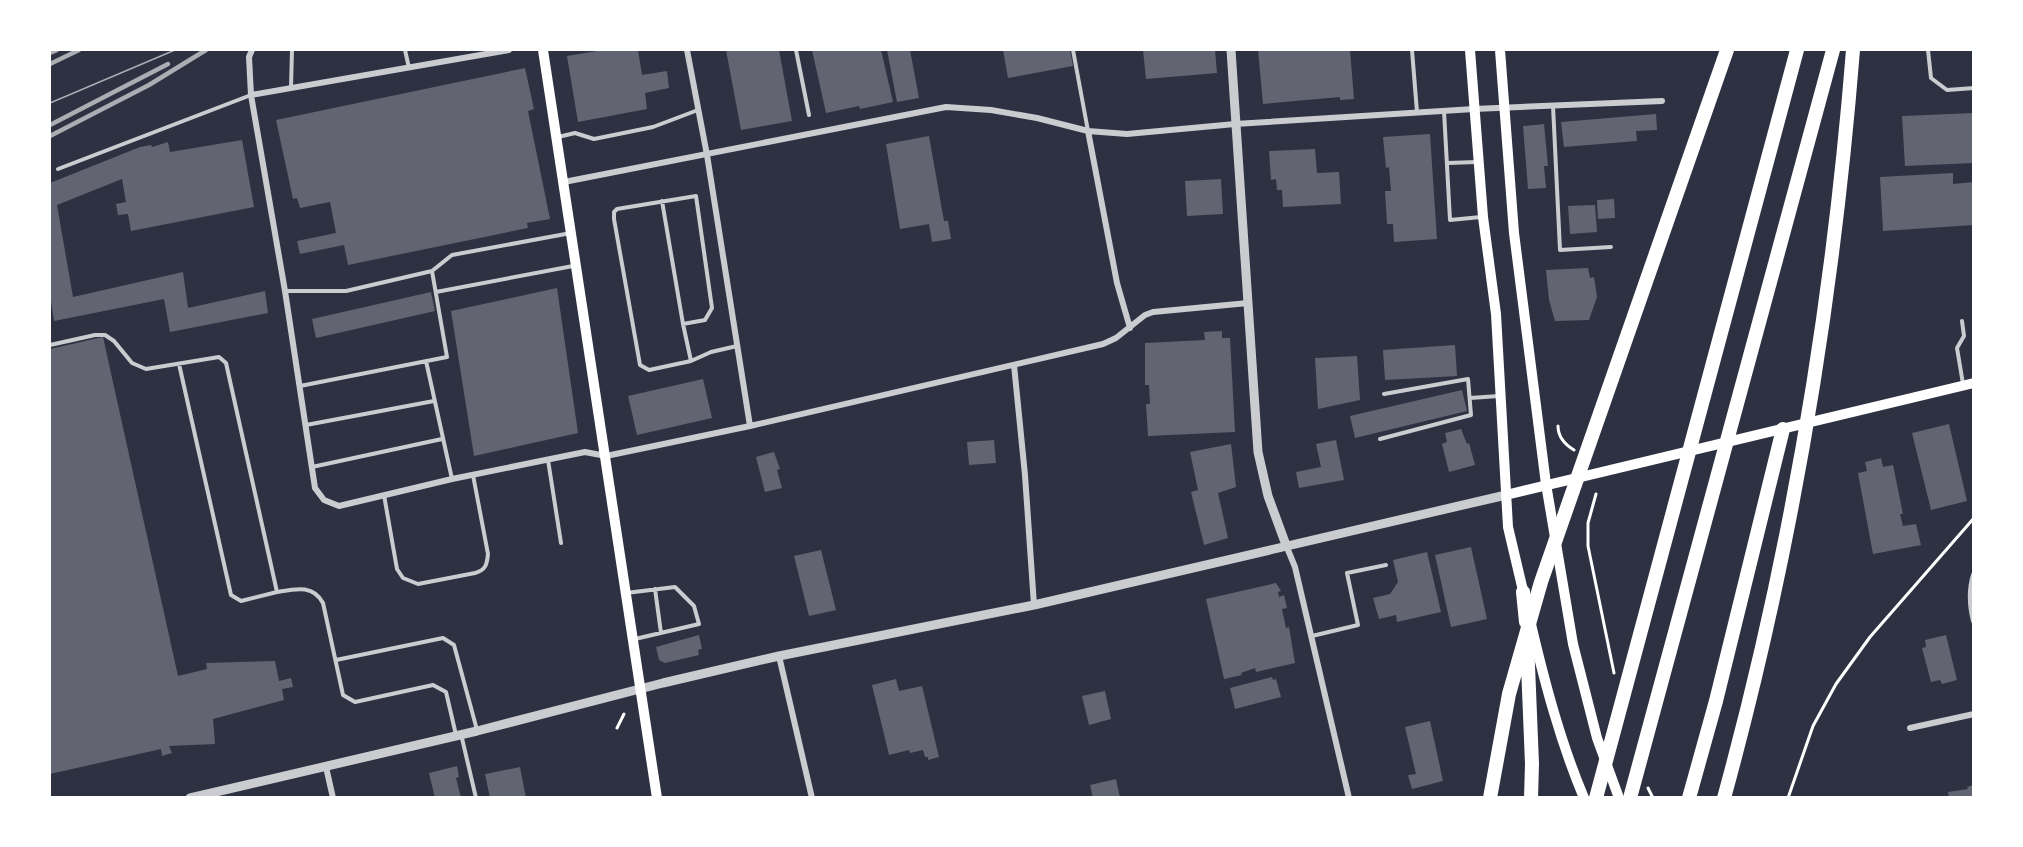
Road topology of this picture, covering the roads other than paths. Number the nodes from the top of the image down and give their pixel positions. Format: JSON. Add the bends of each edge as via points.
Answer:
{"nodes":[{"id":1,"x":252,"y":50,"type":"edge"},
{"id":2,"x":292,"y":50,"type":"edge"},
{"id":3,"x":405,"y":50,"type":"edge"},
{"id":4,"x":509,"y":50,"type":"edge"},
{"id":5,"x":543,"y":50,"type":"edge"},
{"id":6,"x":687,"y":50,"type":"edge"},
{"id":7,"x":796,"y":50,"type":"edge"},
{"id":8,"x":1073,"y":50,"type":"edge"},
{"id":9,"x":1231,"y":50,"type":"edge"},
{"id":10,"x":1412,"y":50,"type":"edge"},
{"id":11,"x":1470,"y":50,"type":"edge"},
{"id":12,"x":1500,"y":50,"type":"edge"},
{"id":13,"x":1726,"y":50,"type":"edge"},
{"id":14,"x":1797,"y":50,"type":"edge"},
{"id":15,"x":1833,"y":50,"type":"edge"},
{"id":16,"x":1853,"y":50,"type":"edge"},
{"id":17,"x":1928,"y":50,"type":"edge"},
{"id":18,"x":409,"y":68,"type":"junction"},
{"id":19,"x":291,"y":88,"type":"junction"},
{"id":20,"x":1974,"y":88,"type":"edge"},
{"id":21,"x":251,"y":95,"type":"junction"},
{"id":22,"x":1662,"y":101,"type":"dead end"},
{"id":23,"x":1553,"y":106,"type":"junction"},
{"id":24,"x":1505,"y":108,"type":"junction"},
{"id":25,"x":1474,"y":109,"type":"junction"},
{"id":26,"x":698,"y":110,"type":"junction"},
{"id":27,"x":1444,"y":111,"type":"junction"},
{"id":28,"x":1417,"y":113,"type":"junction"},
{"id":29,"x":809,"y":115,"type":"dead end"},
{"id":30,"x":1235,"y":124,"type":"junction"},
{"id":31,"x":1088,"y":131,"type":"junction"},
{"id":32,"x":557,"y":137,"type":"junction"},
{"id":33,"x":707,"y":155,"type":"junction"},
{"id":34,"x":1478,"y":162,"type":"junction"},
{"id":35,"x":1448,"y":163,"type":"junction"},
{"id":36,"x":58,"y":169,"type":"dead end"},
{"id":37,"x":564,"y":182,"type":"junction"},
{"id":38,"x":662,"y":201,"type":"junction"},
{"id":39,"x":1483,"y":217,"type":"junction"},
{"id":40,"x":572,"y":233,"type":"junction"},
{"id":41,"x":1611,"y":247,"type":"dead end"},
{"id":42,"x":577,"y":266,"type":"junction"},
{"id":43,"x":432,"y":271,"type":"junction"},
{"id":44,"x":285,"y":291,"type":"junction"},
{"id":45,"x":436,"y":292,"type":"junction"},
{"id":46,"x":1248,"y":303,"type":"junction"},
{"id":47,"x":1962,"y":321,"type":"dead end"},
{"id":48,"x":683,"y":324,"type":"junction"},
{"id":49,"x":1130,"y":328,"type":"junction"},
{"id":50,"x":50,"y":345,"type":"edge"},
{"id":51,"x":737,"y":346,"type":"junction"},
{"id":52,"x":426,"y":361,"type":"junction"},
{"id":53,"x":691,"y":361,"type":"junction"},
{"id":54,"x":179,"y":364,"type":"junction"},
{"id":55,"x":1014,"y":364,"type":"junction"},
{"id":56,"x":1968,"y":384,"type":"edge"},
{"id":57,"x":300,"y":386,"type":"junction"},
{"id":58,"x":1384,"y":394,"type":"dead end"},
{"id":59,"x":1501,"y":396,"type":"junction"},
{"id":60,"x":1470,"y":398,"type":"junction"},
{"id":61,"x":435,"y":401,"type":"junction"},
{"id":62,"x":306,"y":425,"type":"junction"},
{"id":63,"x":750,"y":426,"type":"junction"},
{"id":64,"x":1783,"y":429,"type":"junction"},
{"id":65,"x":1380,"y":439,"type":"dead end"},
{"id":66,"x":442,"y":440,"type":"junction"},
{"id":67,"x":606,"y":456,"type":"junction"},
{"id":68,"x":548,"y":460,"type":"junction"},
{"id":69,"x":312,"y":467,"type":"junction"},
{"id":70,"x":473,"y":475,"type":"junction"},
{"id":71,"x":452,"y":479,"type":"junction"},
{"id":72,"x":1546,"y":484,"type":"junction"},
{"id":73,"x":384,"y":495,"type":"junction"},
{"id":74,"x":1506,"y":495,"type":"junction"},
{"id":75,"x":561,"y":543,"type":"dead end"},
{"id":76,"x":1286,"y":546,"type":"junction"},
{"id":77,"x":1386,"y":565,"type":"dead end"},
{"id":78,"x":1974,"y":575,"type":"edge"},
{"id":79,"x":655,"y":590,"type":"junction"},
{"id":80,"x":277,"y":592,"type":"junction"},
{"id":81,"x":1523,"y":592,"type":"junction"},
{"id":82,"x":626,"y":593,"type":"junction"},
{"id":83,"x":1034,"y":605,"type":"junction"},
{"id":84,"x":1974,"y":621,"type":"edge"},
{"id":85,"x":661,"y":633,"type":"junction"},
{"id":86,"x":1311,"y":637,"type":"junction"},
{"id":87,"x":633,"y":639,"type":"junction"},
{"id":88,"x":779,"y":656,"type":"junction"},
{"id":89,"x":336,"y":660,"type":"junction"},
{"id":90,"x":640,"y":689,"type":"junction"},
{"id":91,"x":1974,"y":714,"type":"edge"},
{"id":92,"x":1910,"y":728,"type":"dead end"},
{"id":93,"x":477,"y":730,"type":"junction"},
{"id":94,"x":458,"y":735,"type":"junction"},
{"id":95,"x":326,"y":767,"type":"junction"},
{"id":96,"x":190,"y":798,"type":"edge"},
{"id":97,"x":333,"y":798,"type":"edge"},
{"id":98,"x":476,"y":798,"type":"edge"},
{"id":99,"x":657,"y":798,"type":"edge"},
{"id":100,"x":812,"y":798,"type":"edge"},
{"id":101,"x":1349,"y":798,"type":"edge"},
{"id":102,"x":1490,"y":798,"type":"edge"},
{"id":103,"x":1531,"y":798,"type":"edge"},
{"id":104,"x":1584,"y":798,"type":"edge"},
{"id":105,"x":1596,"y":798,"type":"edge"},
{"id":106,"x":1619,"y":798,"type":"edge"},
{"id":107,"x":1630,"y":798,"type":"edge"},
{"id":108,"x":1689,"y":798,"type":"edge"},
{"id":109,"x":1724,"y":798,"type":"edge"}],
"edges":[{"from":1,"to":21,"type":"street"},
{"from":2,"to":19,"type":"lane"},
{"from":3,"to":18,"type":"lane"},
{"from":4,"to":18,"type":"street"},
{"from":5,"to":32,"type":"main road"},
{"from":6,"to":26,"type":"street"},
{"from":7,"to":29,"type":"lane"},
{"from":8,"to":31,"type":"lane"},
{"from":9,"to":30,"type":"street"},
{"from":10,"to":28,"type":"lane"},
{"from":11,"to":25,"type":"main road"},
{"from":12,"to":24,"type":"main road"},
{"from":13,"to":102,"type":"highway","via":[[1541,582],[1509,694]]},
{"from":14,"to":105,"type":"highway"},
{"from":15,"to":107,"type":"highway"},
{"from":16,"to":109,"type":"highway","via":[[1844,161],[1805,432],[1773,594]]},
{"from":17,"to":20,"type":"lane","via":[[1931,78],[1947,90]]},
{"from":18,"to":19,"type":"street"},
{"from":19,"to":21,"type":"street"},
{"from":21,"to":36,"type":"lane"},
{"from":21,"to":44,"type":"street"},
{"from":22,"to":23,"type":"street"},
{"from":23,"to":24,"type":"street"},
{"from":23,"to":41,"type":"lane","via":[[1560,250]]},
{"from":24,"to":25,"type":"street"},
{"from":24,"to":72,"type":"main road","via":[[1514,233]]},
{"from":25,"to":27,"type":"street"},
{"from":25,"to":34,"type":"main road"},
{"from":26,"to":32,"type":"lane","via":[[653,127],[594,139],[575,133]]},
{"from":26,"to":33,"type":"street"},
{"from":27,"to":28,"type":"street"},
{"from":27,"to":35,"type":"lane"},
{"from":28,"to":30,"type":"street"},
{"from":30,"to":31,"type":"street","via":[[1126,134]]},
{"from":30,"to":46,"type":"street"},
{"from":31,"to":33,"type":"street","via":[[992,110],[946,107]]},
{"from":31,"to":49,"type":"street","via":[[1117,284]]},
{"from":32,"to":37,"type":"main road"},
{"from":33,"to":37,"type":"street"},
{"from":33,"to":51,"type":"street"},
{"from":34,"to":35,"type":"lane"},
{"from":34,"to":39,"type":"main road"},
{"from":35,"to":39,"type":"lane","via":[[1450,220]]},
{"from":37,"to":40,"type":"main road"},
{"from":38,"to":48,"type":"lane"},
{"from":38,"to":48,"type":"lane","via":[[696,196],[712,308],[705,320]]},
{"from":38,"to":53,"type":"lane","via":[[617,209],[614,219],[640,365],[649,370]]},
{"from":39,"to":59,"type":"main road","via":[[1496,315]]},
{"from":40,"to":42,"type":"main road"},
{"from":40,"to":43,"type":"lane","via":[[452,255]]},
{"from":42,"to":45,"type":"lane"},
{"from":42,"to":67,"type":"main road"},
{"from":43,"to":44,"type":"lane","via":[[346,291]]},
{"from":43,"to":45,"type":"lane"},
{"from":44,"to":57,"type":"street"},
{"from":45,"to":52,"type":"lane","via":[[447,357]]},
{"from":46,"to":49,"type":"street","via":[[1153,312]]},
{"from":46,"to":76,"type":"street","via":[[1257,452]]},
{"from":47,"to":56,"type":"lane","via":[[1964,336],[1957,348]]},
{"from":48,"to":53,"type":"lane"},
{"from":49,"to":55,"type":"street","via":[[1103,344]]},
{"from":50,"to":54,"type":"lane","via":[[105,335],[138,367]]},
{"from":51,"to":53,"type":"lane"},
{"from":51,"to":63,"type":"street"},
{"from":52,"to":57,"type":"lane"},
{"from":52,"to":61,"type":"lane"},
{"from":54,"to":80,"type":"lane","via":[[219,357],[226,363]]},
{"from":54,"to":80,"type":"lane","via":[[231,595],[242,601]]},
{"from":55,"to":63,"type":"street"},
{"from":55,"to":83,"type":"street"},
{"from":56,"to":64,"type":"main road"},
{"from":57,"to":62,"type":"street"},
{"from":58,"to":60,"type":"lane","via":[[1468,379]]},
{"from":59,"to":60,"type":"lane"},
{"from":59,"to":74,"type":"main road"},
{"from":60,"to":65,"type":"lane","via":[[1471,415]]},
{"from":61,"to":62,"type":"lane"},
{"from":61,"to":66,"type":"lane"},
{"from":62,"to":69,"type":"street"},
{"from":63,"to":67,"type":"street"},
{"from":64,"to":72,"type":"main road"},
{"from":64,"to":108,"type":"highway"},
{"from":66,"to":69,"type":"lane"},
{"from":66,"to":71,"type":"lane"},
{"from":67,"to":68,"type":"street","via":[[585,452]]},
{"from":67,"to":82,"type":"main road"},
{"from":68,"to":70,"type":"street"},
{"from":68,"to":75,"type":"lane"},
{"from":69,"to":73,"type":"street","via":[[315,488],[324,500],[339,506]]},
{"from":70,"to":71,"type":"street"},
{"from":70,"to":73,"type":"lane","via":[[488,554],[482,571],[475,573],[418,584],[403,578],[397,569]]},
{"from":71,"to":73,"type":"street"},
{"from":72,"to":74,"type":"main road"},
{"from":72,"to":106,"type":"main road","via":[[1573,644],[1597,738]]},
{"from":74,"to":76,"type":"street"},
{"from":74,"to":81,"type":"main road","via":[[1508,526]]},
{"from":76,"to":83,"type":"street"},
{"from":76,"to":86,"type":"street","via":[[1295,567]]},
{"from":77,"to":86,"type":"lane","via":[[1347,573],[1358,625]]},
{"from":78,"to":84,"type":"street","via":[[1970,608]]},
{"from":79,"to":82,"type":"lane"},
{"from":79,"to":85,"type":"lane"},
{"from":79,"to":85,"type":"lane","via":[[675,587],[694,606],[699,624]]},
{"from":80,"to":89,"type":"lane","via":[[301,588],[320,596]]},
{"from":81,"to":103,"type":"highway"},
{"from":81,"to":104,"type":"main road","via":[[1540,663]]},
{"from":82,"to":87,"type":"main road"},
{"from":83,"to":88,"type":"street"},
{"from":85,"to":87,"type":"lane"},
{"from":86,"to":101,"type":"street"},
{"from":87,"to":90,"type":"main road"},
{"from":88,"to":90,"type":"street"},
{"from":88,"to":100,"type":"street"},
{"from":89,"to":93,"type":"lane","via":[[443,638],[454,645]]},
{"from":89,"to":94,"type":"lane","via":[[343,695],[355,702],[433,685],[446,692]]},
{"from":90,"to":93,"type":"street"},
{"from":90,"to":99,"type":"main road"},
{"from":91,"to":92,"type":"street"},
{"from":93,"to":94,"type":"street"},
{"from":94,"to":95,"type":"street"},
{"from":94,"to":98,"type":"lane"},
{"from":95,"to":96,"type":"street"},
{"from":95,"to":97,"type":"street"}]}
